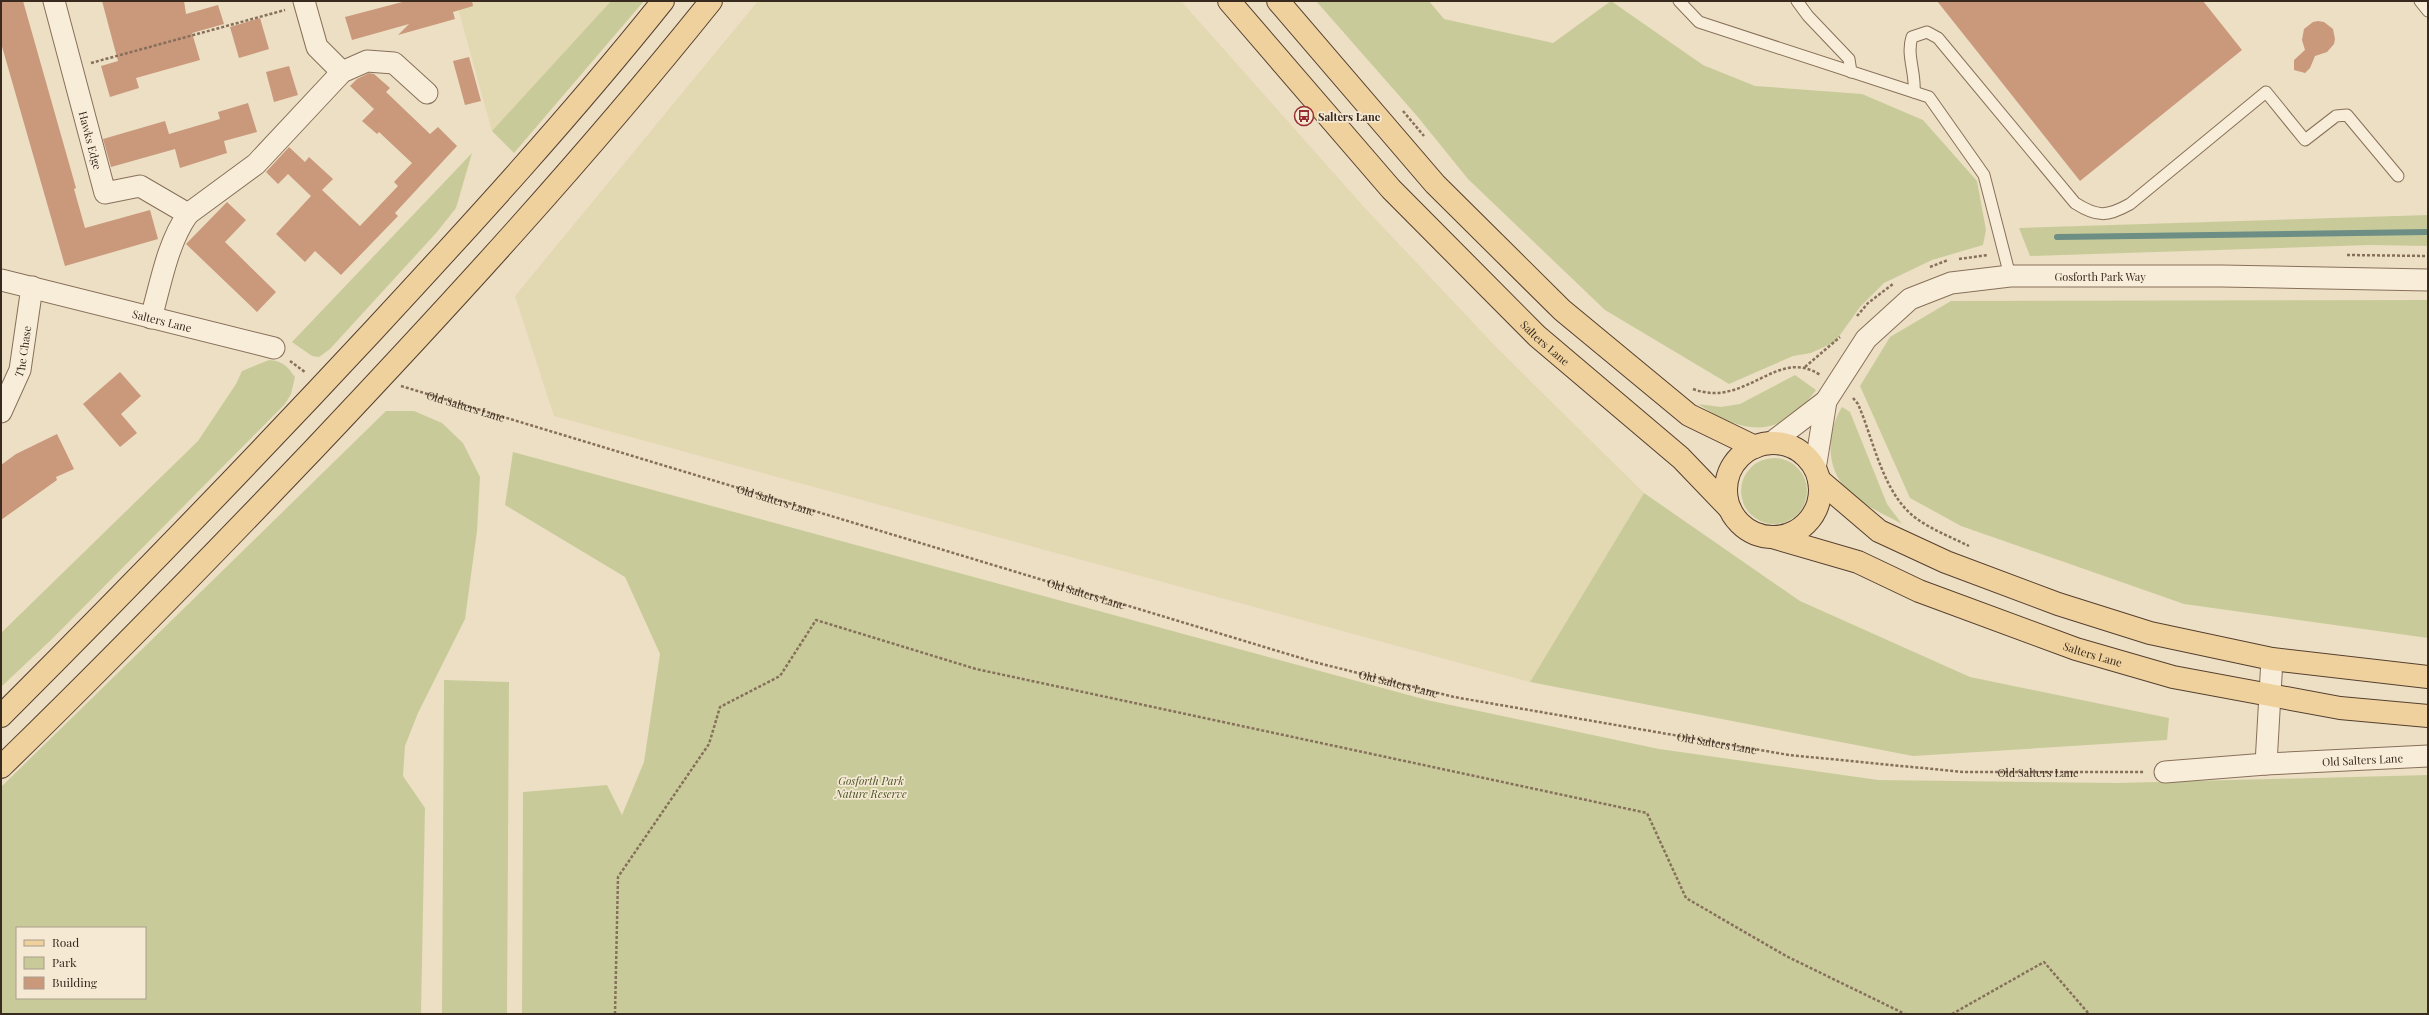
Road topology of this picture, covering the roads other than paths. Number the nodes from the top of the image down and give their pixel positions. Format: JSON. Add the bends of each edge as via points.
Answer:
{"nodes":[{"id":1,"x":54,"y":1,"type":"edge"},
{"id":2,"x":663,"y":1,"type":"edge"},
{"id":3,"x":711,"y":1,"type":"edge"},
{"id":4,"x":1229,"y":1,"type":"edge"},
{"id":5,"x":1278,"y":1,"type":"edge"},
{"id":6,"x":1679,"y":1,"type":"edge"},
{"id":7,"x":1797,"y":1,"type":"edge"},
{"id":8,"x":2420,"y":1,"type":"edge"},
{"id":9,"x":304,"y":3,"type":"edge"},
{"id":10,"x":2428,"y":11,"type":"edge"},
{"id":11,"x":342,"y":72,"type":"junction"},
{"id":12,"x":1851,"y":72,"type":"junction"},
{"id":13,"x":1914,"y":92,"type":"junction"},
{"id":14,"x":427,"y":93,"type":"dead end"},
{"id":15,"x":2398,"y":176,"type":"dead end"},
{"id":16,"x":188,"y":214,"type":"junction"},
{"id":17,"x":2010,"y":276,"type":"junction"},
{"id":18,"x":1,"y":280,"type":"edge"},
{"id":19,"x":2428,"y":280,"type":"edge"},
{"id":20,"x":32,"y":287,"type":"junction"},
{"id":21,"x":152,"y":318,"type":"junction"},
{"id":22,"x":274,"y":348,"type":"road end"},
{"id":23,"x":1826,"y":401,"type":"junction"},
{"id":24,"x":1,"y":412,"type":"edge"},
{"id":25,"x":1764,"y":445,"type":"junction"},
{"id":26,"x":1817,"y":475,"type":"junction"},
{"id":27,"x":1730,"y":509,"type":"junction"},
{"id":28,"x":1772,"y":537,"type":"junction"},
{"id":29,"x":2272,"y":660,"type":"junction"},
{"id":30,"x":2428,"y":677,"type":"edge"},
{"id":31,"x":2270,"y":696,"type":"junction"},
{"id":32,"x":1,"y":716,"type":"edge"},
{"id":33,"x":2428,"y":716,"type":"edge"},
{"id":34,"x":2428,"y":756,"type":"edge"},
{"id":35,"x":2266,"y":764,"type":"junction"},
{"id":36,"x":1,"y":767,"type":"edge"},
{"id":37,"x":2165,"y":772,"type":"road end"}],
"edges":[{"from":1,"to":16,"type":"street","name":"Hawks Edge","via":[[105,193],[140,186]]},
{"from":2,"to":32,"type":"main road","via":[[613,64],[469,228],[177,539]]},
{"from":3,"to":36,"type":"main road","via":[[652,74],[530,215],[391,368],[196,572]]},
{"from":4,"to":27,"type":"main road","name":"Salters Lane","via":[[1397,195],[1537,336],[1681,458]]},
{"from":5,"to":25,"type":"main road","via":[[1435,184],[1562,310],[1689,414]]},
{"from":6,"to":12,"type":"lane","via":[[1699,22]]},
{"from":7,"to":12,"type":"lane","via":[[1849,59]]},
{"from":8,"to":10,"type":"lane"},
{"from":9,"to":11,"type":"street","via":[[317,47]]},
{"from":11,"to":14,"type":"street","via":[[367,61],[394,63]]},
{"from":11,"to":16,"type":"street","via":[[256,164]]},
{"from":12,"to":13,"type":"lane"},
{"from":13,"to":15,"type":"lane","via":[[1915,81],[1908,48],[1912,38],[1927,32],[1938,38],[2075,203],[2088,211],[2102,214],[2115,212],[2130,204],[2266,92],[2305,140],[2336,116],[2347,115]]},
{"from":13,"to":17,"type":"lane","via":[[1929,97],[1984,175]]},
{"from":16,"to":21,"type":"street","via":[[170,250]]},
{"from":17,"to":19,"type":"street","name":"Gosforth Park Way","via":[[2222,276]]},
{"from":17,"to":23,"type":"street","name":"Gosforth Park Way","via":[[1951,283],[1910,299],[1866,339]]},
{"from":18,"to":20,"type":"street","name":"Salters Lane"},
{"from":20,"to":21,"type":"street","name":"Salters Lane"},
{"from":20,"to":24,"type":"street","name":"The Chase","via":[[20,370]]},
{"from":21,"to":22,"type":"street","name":"Salters Lane"},
{"from":23,"to":25,"type":"street","name":"Gosforth Park Way"},
{"from":23,"to":26,"type":"street","name":"Gosforth Park Way"},
{"from":25,"to":26,"type":"main road","via":[[1796,449],[1805,456]]},
{"from":25,"to":27,"type":"main road","via":[[1739,458],[1728,476],[1726,496]]},
{"from":26,"to":28,"type":"main road","via":[[1818,505],[1811,518],[1789,535]]},
{"from":26,"to":29,"type":"main road","via":[[1878,531],[1946,562],[2058,604],[2150,633]]},
{"from":27,"to":28,"type":"main road","via":[[1743,526],[1759,535]]},
{"from":28,"to":31,"type":"main road","name":"Salters Lane","via":[[1858,562],[1919,591],[2076,649],[2173,677]]},
{"from":29,"to":30,"type":"main road"},
{"from":29,"to":31,"type":"street"},
{"from":31,"to":33,"type":"main road","name":"Salters Lane","via":[[2340,708]]},
{"from":31,"to":35,"type":"street"},
{"from":34,"to":35,"type":"street","name":"Old Salters Lane"},
{"from":35,"to":37,"type":"street","name":"Old Salters Lane"}]}
